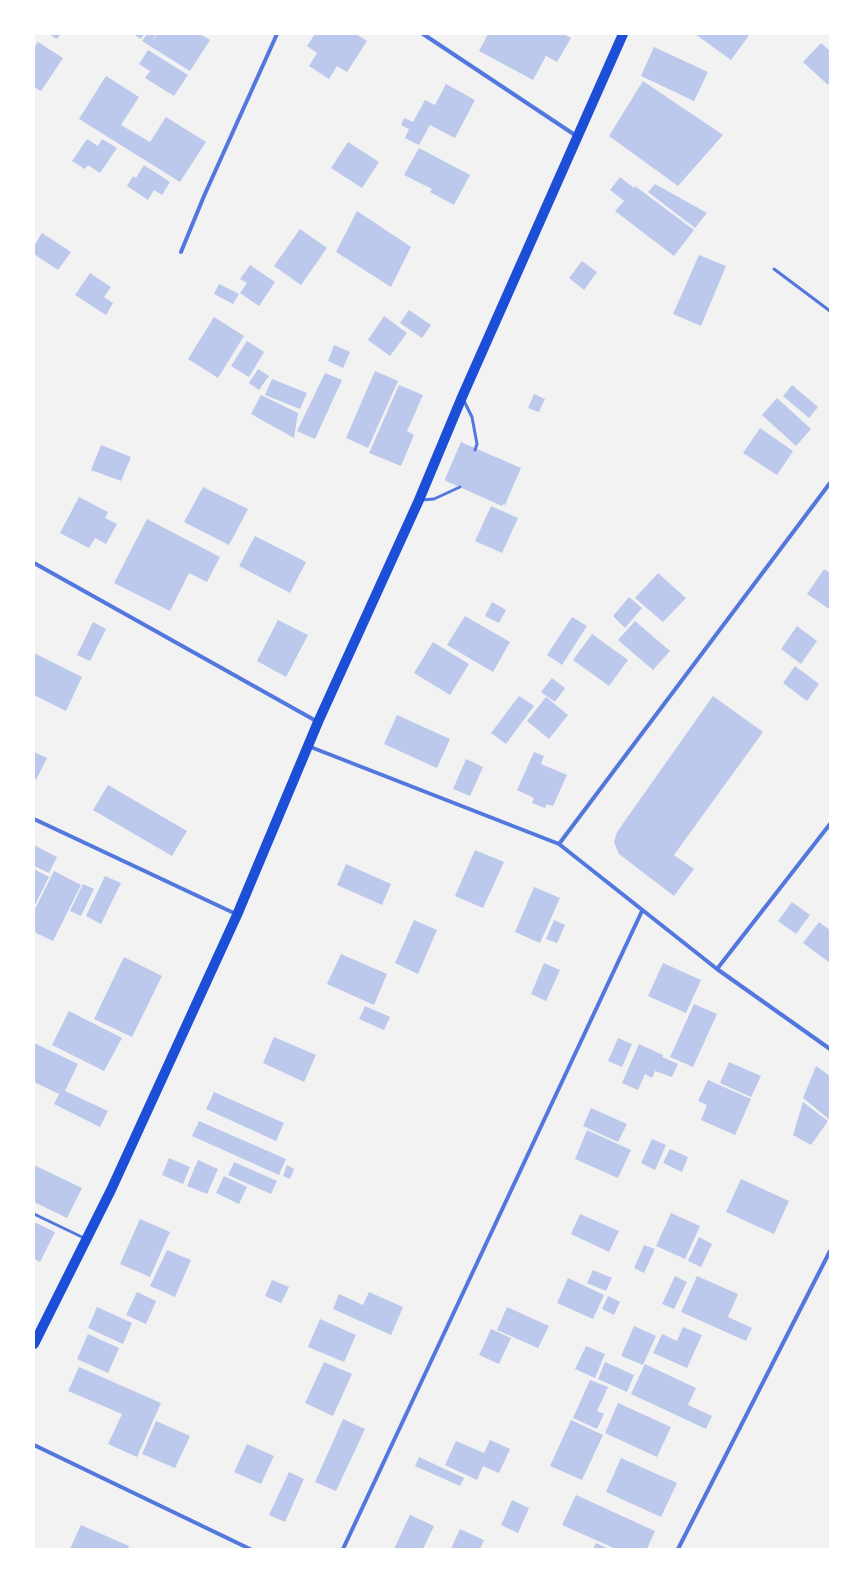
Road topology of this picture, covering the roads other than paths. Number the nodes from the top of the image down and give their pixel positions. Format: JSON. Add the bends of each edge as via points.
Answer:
{"nodes":[{"id":1,"x":277,"y":34,"type":"edge"},
{"id":2,"x":423,"y":34,"type":"edge"},
{"id":3,"x":623,"y":34,"type":"edge"},
{"id":4,"x":578,"y":137,"type":"junction"},
{"id":5,"x":181,"y":252,"type":"dead end"},
{"id":6,"x":774,"y":269,"type":"dead end"},
{"id":7,"x":830,"y":311,"type":"edge"},
{"id":8,"x":462,"y":397,"type":"junction"},
{"id":9,"x":475,"y":450,"type":"dead end"},
{"id":10,"x":830,"y":483,"type":"edge"},
{"id":11,"x":460,"y":487,"type":"dead end"},
{"id":12,"x":419,"y":500,"type":"junction"},
{"id":13,"x":34,"y":563,"type":"edge"},
{"id":14,"x":318,"y":722,"type":"junction"},
{"id":15,"x":308,"y":746,"type":"junction"},
{"id":16,"x":34,"y":819,"type":"edge"},
{"id":17,"x":830,"y":824,"type":"edge"},
{"id":18,"x":559,"y":844,"type":"junction"},
{"id":19,"x":642,"y":911,"type":"junction"},
{"id":20,"x":237,"y":915,"type":"junction"},
{"id":21,"x":717,"y":970,"type":"junction"},
{"id":22,"x":830,"y":1049,"type":"edge"},
{"id":23,"x":34,"y":1214,"type":"edge"},
{"id":24,"x":86,"y":1239,"type":"junction"},
{"id":25,"x":830,"y":1251,"type":"edge"},
{"id":26,"x":34,"y":1344,"type":"edge"},
{"id":27,"x":34,"y":1445,"type":"edge"},
{"id":28,"x":250,"y":1549,"type":"edge"},
{"id":29,"x":343,"y":1549,"type":"edge"},
{"id":30,"x":678,"y":1549,"type":"edge"}],
"edges":[{"from":1,"to":5,"type":"street"},
{"from":2,"to":4,"type":"street"},
{"from":3,"to":4,"type":"main road"},
{"from":4,"to":8,"type":"main road"},
{"from":6,"to":7,"type":"lane"},
{"from":8,"to":9,"type":"lane","via":[[472,417],[477,444]]},
{"from":8,"to":12,"type":"main road"},
{"from":10,"to":18,"type":"street"},
{"from":11,"to":12,"type":"lane","via":[[434,499]]},
{"from":12,"to":14,"type":"main road"},
{"from":13,"to":14,"type":"street"},
{"from":14,"to":15,"type":"main road"},
{"from":15,"to":18,"type":"street"},
{"from":15,"to":20,"type":"main road"},
{"from":16,"to":20,"type":"street"},
{"from":17,"to":21,"type":"street"},
{"from":18,"to":19,"type":"street"},
{"from":19,"to":21,"type":"street"},
{"from":19,"to":29,"type":"street"},
{"from":20,"to":24,"type":"main road"},
{"from":21,"to":22,"type":"street"},
{"from":23,"to":24,"type":"lane"},
{"from":24,"to":26,"type":"main road"},
{"from":25,"to":30,"type":"street"},
{"from":27,"to":28,"type":"street"}]}
